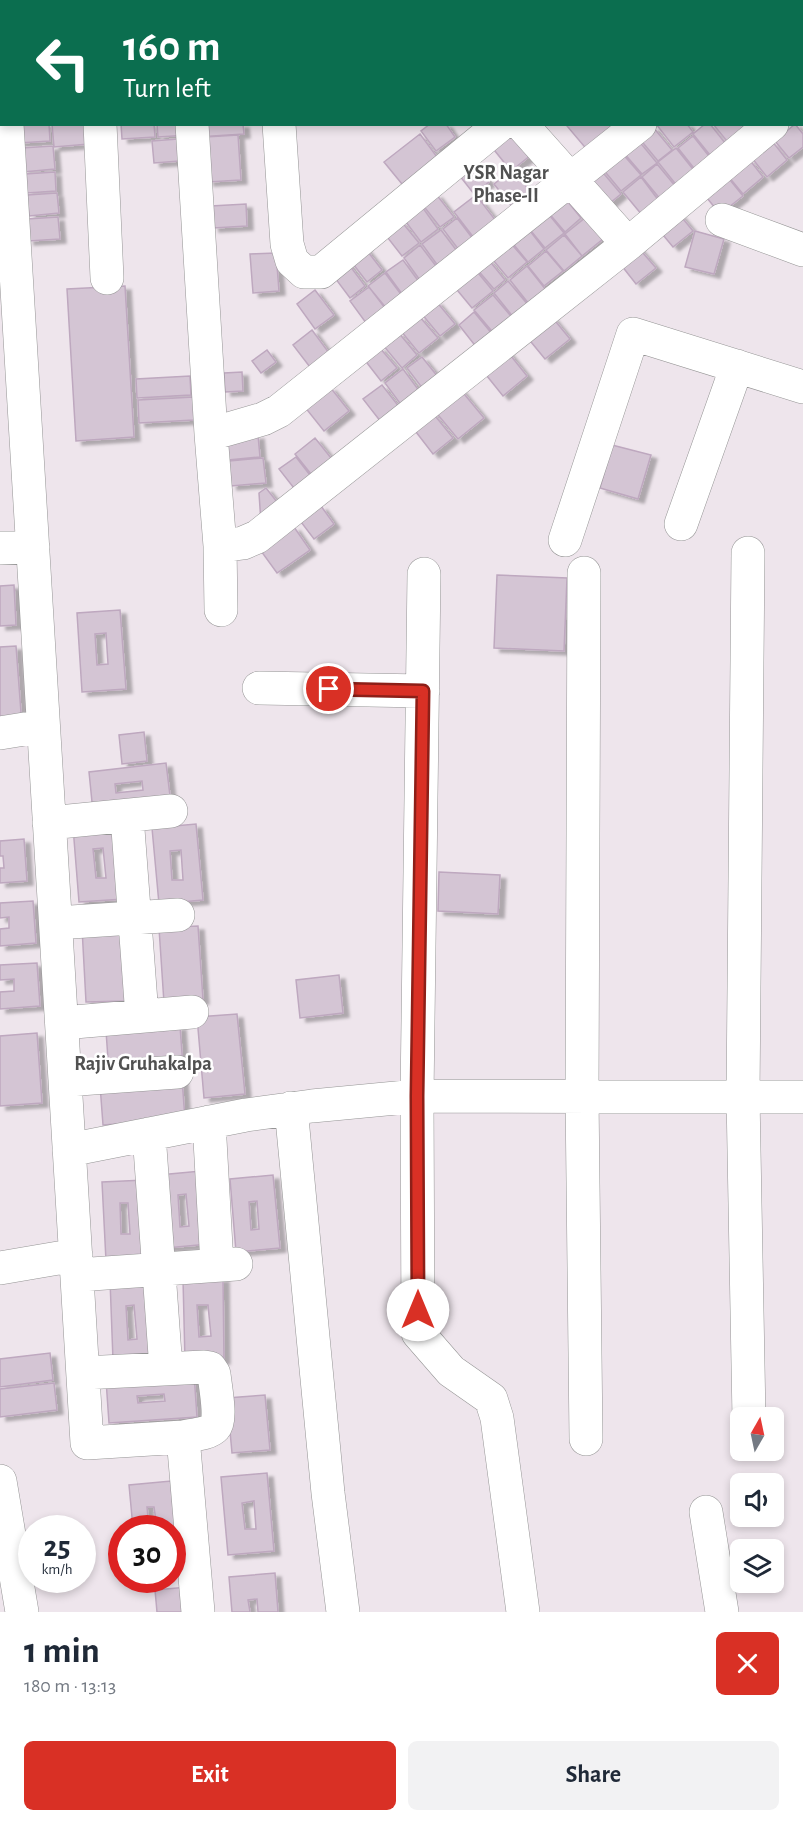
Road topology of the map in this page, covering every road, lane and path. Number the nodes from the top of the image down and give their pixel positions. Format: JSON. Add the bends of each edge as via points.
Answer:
{"nodes":[{"id":1,"x":7,"y":126,"type":"edge"},
{"id":2,"x":100,"y":126,"type":"edge"},
{"id":3,"x":192,"y":126,"type":"edge"},
{"id":4,"x":279,"y":126,"type":"edge"},
{"id":5,"x":499,"y":126,"type":"edge"},
{"id":6,"x":523,"y":126,"type":"edge"},
{"id":7,"x":638,"y":126,"type":"edge"},
{"id":8,"x":770,"y":126,"type":"edge"},
{"id":9,"x":570,"y":181,"type":"junction"},
{"id":10,"x":5,"y":182,"type":"edge"},
{"id":11,"x":722,"y":220,"type":"dead end"},
{"id":12,"x":628,"y":244,"type":"junction"},
{"id":13,"x":803,"y":250,"type":"edge"},
{"id":14,"x":107,"y":278,"type":"dead end"},
{"id":15,"x":9,"y":317,"type":"edge"},
{"id":16,"x":736,"y":366,"type":"junction"},
{"id":17,"x":803,"y":387,"type":"edge"},
{"id":18,"x":211,"y":434,"type":"junction"},
{"id":19,"x":681,"y":524,"type":"dead end"},
{"id":20,"x":565,"y":540,"type":"dead end"},
{"id":21,"x":220,"y":546,"type":"junction"},
{"id":22,"x":33,"y":547,"type":"junction"},
{"id":23,"x":0,"y":548,"type":"edge"},
{"id":24,"x":748,"y":553,"type":"dead end"},
{"id":25,"x":584,"y":573,"type":"dead end"},
{"id":26,"x":424,"y":574,"type":"dead end"},
{"id":27,"x":221,"y":610,"type":"dead end"},
{"id":28,"x":259,"y":688,"type":"dead end"},
{"id":29,"x":423,"y":691,"type":"junction"},
{"id":30,"x":44,"y":726,"type":"junction"},
{"id":31,"x":0,"y":733,"type":"edge"},
{"id":32,"x":171,"y":811,"type":"dead end"},
{"id":33,"x":127,"y":816,"type":"junction"},
{"id":34,"x":50,"y":823,"type":"junction"},
{"id":35,"x":178,"y":915,"type":"dead end"},
{"id":36,"x":134,"y":918,"type":"junction"},
{"id":37,"x":56,"y":923,"type":"junction"},
{"id":38,"x":192,"y":1012,"type":"dead end"},
{"id":39,"x":142,"y":1016,"type":"junction"},
{"id":40,"x":62,"y":1023,"type":"junction"},
{"id":41,"x":177,"y":1072,"type":"dead end"},
{"id":42,"x":65,"y":1080,"type":"junction"},
{"id":43,"x":417,"y":1096,"type":"junction"},
{"id":44,"x":582,"y":1096,"type":"junction"},
{"id":45,"x":743,"y":1096,"type":"junction"},
{"id":46,"x":803,"y":1097,"type":"edge"},
{"id":47,"x":291,"y":1108,"type":"junction"},
{"id":48,"x":209,"y":1122,"type":"junction"},
{"id":49,"x":149,"y":1134,"type":"junction"},
{"id":50,"x":69,"y":1150,"type":"junction"},
{"id":51,"x":76,"y":1265,"type":"junction"},
{"id":52,"x":0,"y":1268,"type":"edge"},
{"id":53,"x":158,"y":1269,"type":"junction"},
{"id":54,"x":166,"y":1369,"type":"junction"},
{"id":55,"x":83,"y":1373,"type":"junction"},
{"id":56,"x":748,"y":1407,"type":"edge"},
{"id":57,"x":183,"y":1437,"type":"junction"},
{"id":58,"x":586,"y":1439,"type":"dead end"},
{"id":59,"x":0,"y":1481,"type":"edge"},
{"id":60,"x":706,"y":1512,"type":"dead end"},
{"id":61,"x":22,"y":1612,"type":"edge"},
{"id":62,"x":198,"y":1612,"type":"edge"},
{"id":63,"x":342,"y":1612,"type":"edge"},
{"id":64,"x":524,"y":1612,"type":"edge"},
{"id":65,"x":722,"y":1612,"type":"edge"}],
"edges":[{"from":1,"to":10,"type":"street"},
{"from":2,"to":14,"type":"street"},
{"from":3,"to":18,"type":"street"},
{"from":4,"to":5,"type":"street","via":[[287,244],[292,261],[304,272],[321,272]]},
{"from":6,"to":9,"type":"street"},
{"from":7,"to":9,"type":"street"},
{"from":8,"to":12,"type":"street"},
{"from":9,"to":12,"type":"street"},
{"from":9,"to":18,"type":"street","via":[[279,411]]},
{"from":10,"to":15,"type":"street"},
{"from":11,"to":13,"type":"street"},
{"from":12,"to":21,"type":"street","via":[[258,537]]},
{"from":15,"to":22,"type":"street"},
{"from":16,"to":17,"type":"street"},
{"from":16,"to":19,"type":"street"},
{"from":16,"to":20,"type":"street","via":[[633,334]]},
{"from":18,"to":21,"type":"street"},
{"from":21,"to":27,"type":"street"},
{"from":22,"to":23,"type":"street"},
{"from":22,"to":30,"type":"street"},
{"from":24,"to":45,"type":"street"},
{"from":25,"to":44,"type":"street"},
{"from":26,"to":29,"type":"street"},
{"from":28,"to":29,"type":"street"},
{"from":29,"to":43,"type":"street"},
{"from":30,"to":31,"type":"street"},
{"from":30,"to":34,"type":"street"},
{"from":32,"to":33,"type":"street"},
{"from":33,"to":34,"type":"street"},
{"from":33,"to":36,"type":"street"},
{"from":34,"to":37,"type":"street"},
{"from":35,"to":36,"type":"street"},
{"from":36,"to":37,"type":"street"},
{"from":36,"to":39,"type":"street"},
{"from":37,"to":40,"type":"street"},
{"from":38,"to":39,"type":"street"},
{"from":39,"to":40,"type":"street"},
{"from":40,"to":42,"type":"street"},
{"from":41,"to":42,"type":"street"},
{"from":42,"to":50,"type":"street"},
{"from":43,"to":44,"type":"street"},
{"from":43,"to":47,"type":"street"},
{"from":43,"to":64,"type":"street","via":[[418,1334],[451,1371],[491,1399],[497,1418]]},
{"from":44,"to":45,"type":"street"},
{"from":44,"to":58,"type":"street"},
{"from":45,"to":46,"type":"street"},
{"from":45,"to":56,"type":"street"},
{"from":47,"to":48,"type":"street"},
{"from":47,"to":63,"type":"street"},
{"from":48,"to":49,"type":"street"},
{"from":48,"to":53,"type":"street","via":[[226,1264]]},
{"from":49,"to":50,"type":"street"},
{"from":49,"to":53,"type":"street"},
{"from":50,"to":51,"type":"street"},
{"from":51,"to":52,"type":"street"},
{"from":51,"to":53,"type":"street"},
{"from":51,"to":55,"type":"street"},
{"from":53,"to":54,"type":"street"},
{"from":54,"to":55,"type":"street"},
{"from":54,"to":57,"type":"street","via":[[204,1367],[214,1374],[217,1425],[213,1430]]},
{"from":55,"to":57,"type":"street","via":[[87,1443]]},
{"from":57,"to":62,"type":"street"},
{"from":59,"to":61,"type":"street"},
{"from":60,"to":65,"type":"street"}]}
